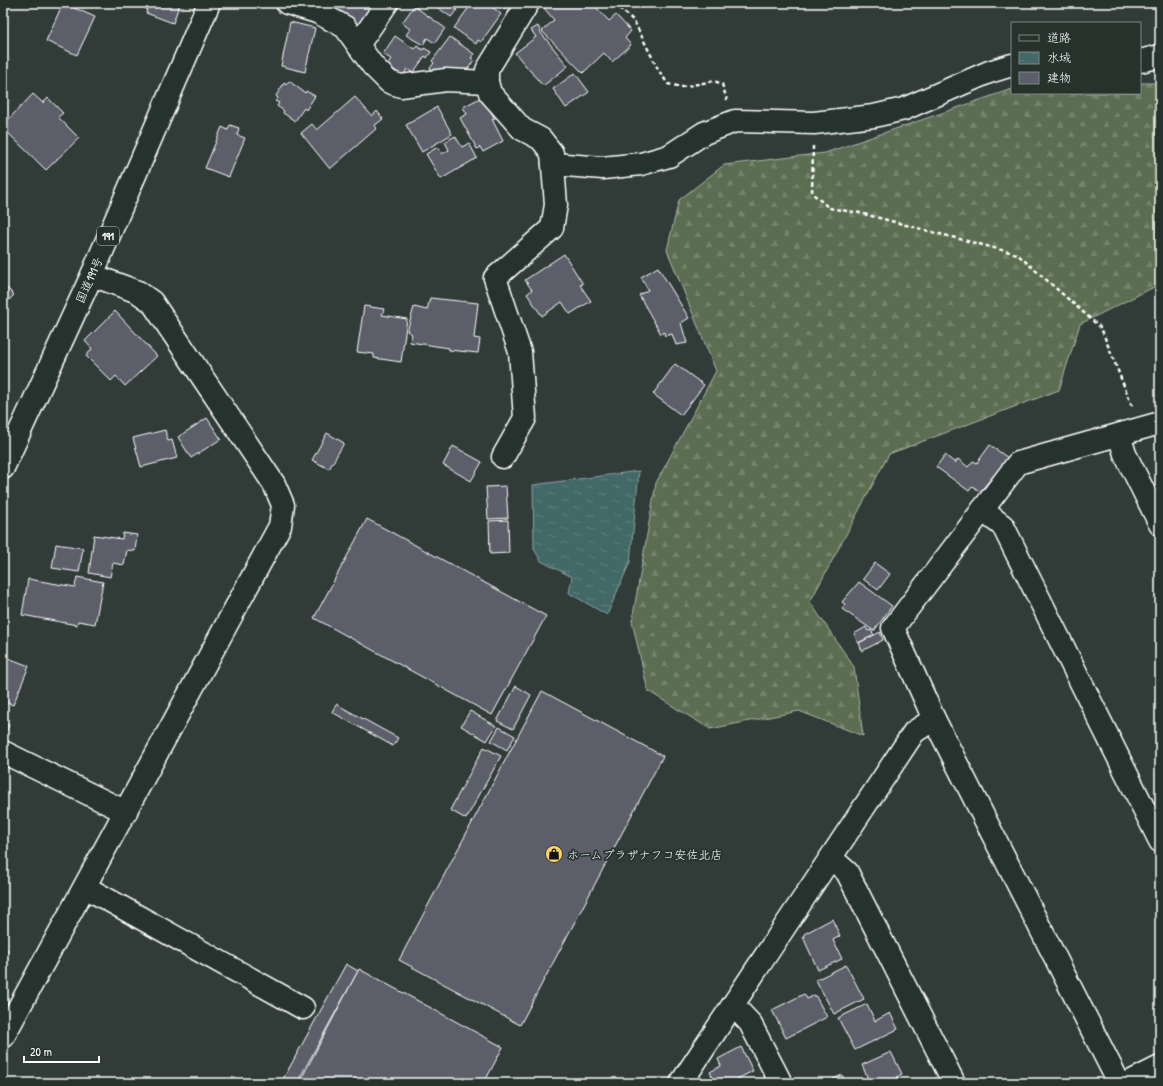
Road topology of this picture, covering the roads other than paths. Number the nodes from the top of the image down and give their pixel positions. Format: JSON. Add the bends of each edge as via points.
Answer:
{"nodes":[{"id":1,"x":209,"y":3,"type":"edge"},
{"id":2,"x":287,"y":3,"type":"edge"},
{"id":3,"x":387,"y":3,"type":"edge"},
{"id":4,"x":528,"y":3,"type":"edge"},
{"id":5,"x":358,"y":45,"type":"junction"},
{"id":6,"x":1160,"y":56,"type":"edge"},
{"id":7,"x":1141,"y":61,"type":"edge"},
{"id":8,"x":1011,"y":65,"type":"edge"},
{"id":9,"x":487,"y":82,"type":"junction"},
{"id":10,"x":553,"y":164,"type":"junction"},
{"id":11,"x":92,"y":275,"type":"junction"},
{"id":12,"x":1150,"y":426,"type":"edge"},
{"id":13,"x":1119,"y":434,"type":"junction"},
{"id":14,"x":503,"y":458,"type":"dead end"},
{"id":15,"x":3,"y":468,"type":"edge"},
{"id":16,"x":982,"y":510,"type":"junction"},
{"id":17,"x":1160,"y":524,"type":"edge"},
{"id":18,"x":934,"y":719,"type":"junction"},
{"id":19,"x":3,"y":752,"type":"edge"},
{"id":20,"x":126,"y":812,"type":"junction"},
{"id":21,"x":1160,"y":841,"type":"edge"},
{"id":22,"x":831,"y":858,"type":"junction"},
{"id":23,"x":85,"y":887,"type":"junction"},
{"id":24,"x":733,"y":1005,"type":"junction"},
{"id":25,"x":303,"y":1008,"type":"dead end"},
{"id":26,"x":3,"y":1037,"type":"edge"},
{"id":27,"x":1160,"y":1067,"type":"edge"},
{"id":28,"x":681,"y":1083,"type":"edge"},
{"id":29,"x":781,"y":1083,"type":"edge"},
{"id":30,"x":954,"y":1083,"type":"edge"},
{"id":31,"x":1120,"y":1083,"type":"edge"},
{"id":32,"x":1128,"y":1083,"type":"edge"}],
"edges":[{"from":1,"to":11,"type":"main road","name":"国道191号","number":"191"},
{"from":2,"to":5,"type":"main road","via":[[317,12],[345,27]]},
{"from":3,"to":5,"type":"main road"},
{"from":4,"to":9,"type":"main road","via":[[487,70]]},
{"from":5,"to":9,"type":"main road","via":[[389,82],[401,86],[446,80]]},
{"from":6,"to":7,"type":"main road"},
{"from":8,"to":10,"type":"main road","via":[[989,72],[904,109],[874,116],[814,123],[735,121],[704,133],[669,156],[641,164],[603,168]]},
{"from":9,"to":10,"type":"main road","via":[[490,93],[522,129],[541,139],[552,153]]},
{"from":10,"to":14,"type":"main road","via":[[556,205],[552,228],[495,278],[520,352],[525,418]]},
{"from":11,"to":15,"type":"main road","name":"国道191号","number":"191"},
{"from":11,"to":20,"type":"main road","via":[[138,292],[152,302],[274,484],[283,505],[280,526]]},
{"from":12,"to":13,"type":"main road"},
{"from":13,"to":16,"type":"main road","via":[[1018,463]]},
{"from":13,"to":17,"type":"main road","via":[[1125,454]]},
{"from":16,"to":18,"type":"main road","via":[[892,628]]},
{"from":16,"to":21,"type":"main road","via":[[1003,526]]},
{"from":18,"to":22,"type":"main road","via":[[914,732]]},
{"from":18,"to":31,"type":"main road"},
{"from":19,"to":20,"type":"main road"},
{"from":20,"to":23,"type":"main road"},
{"from":22,"to":24,"type":"main road"},
{"from":22,"to":30,"type":"main road","via":[[847,872]]},
{"from":23,"to":25,"type":"main road"},
{"from":23,"to":26,"type":"main road"},
{"from":24,"to":28,"type":"main road"},
{"from":24,"to":29,"type":"main road","via":[[750,1023]]},
{"from":27,"to":32,"type":"main road"}]}
